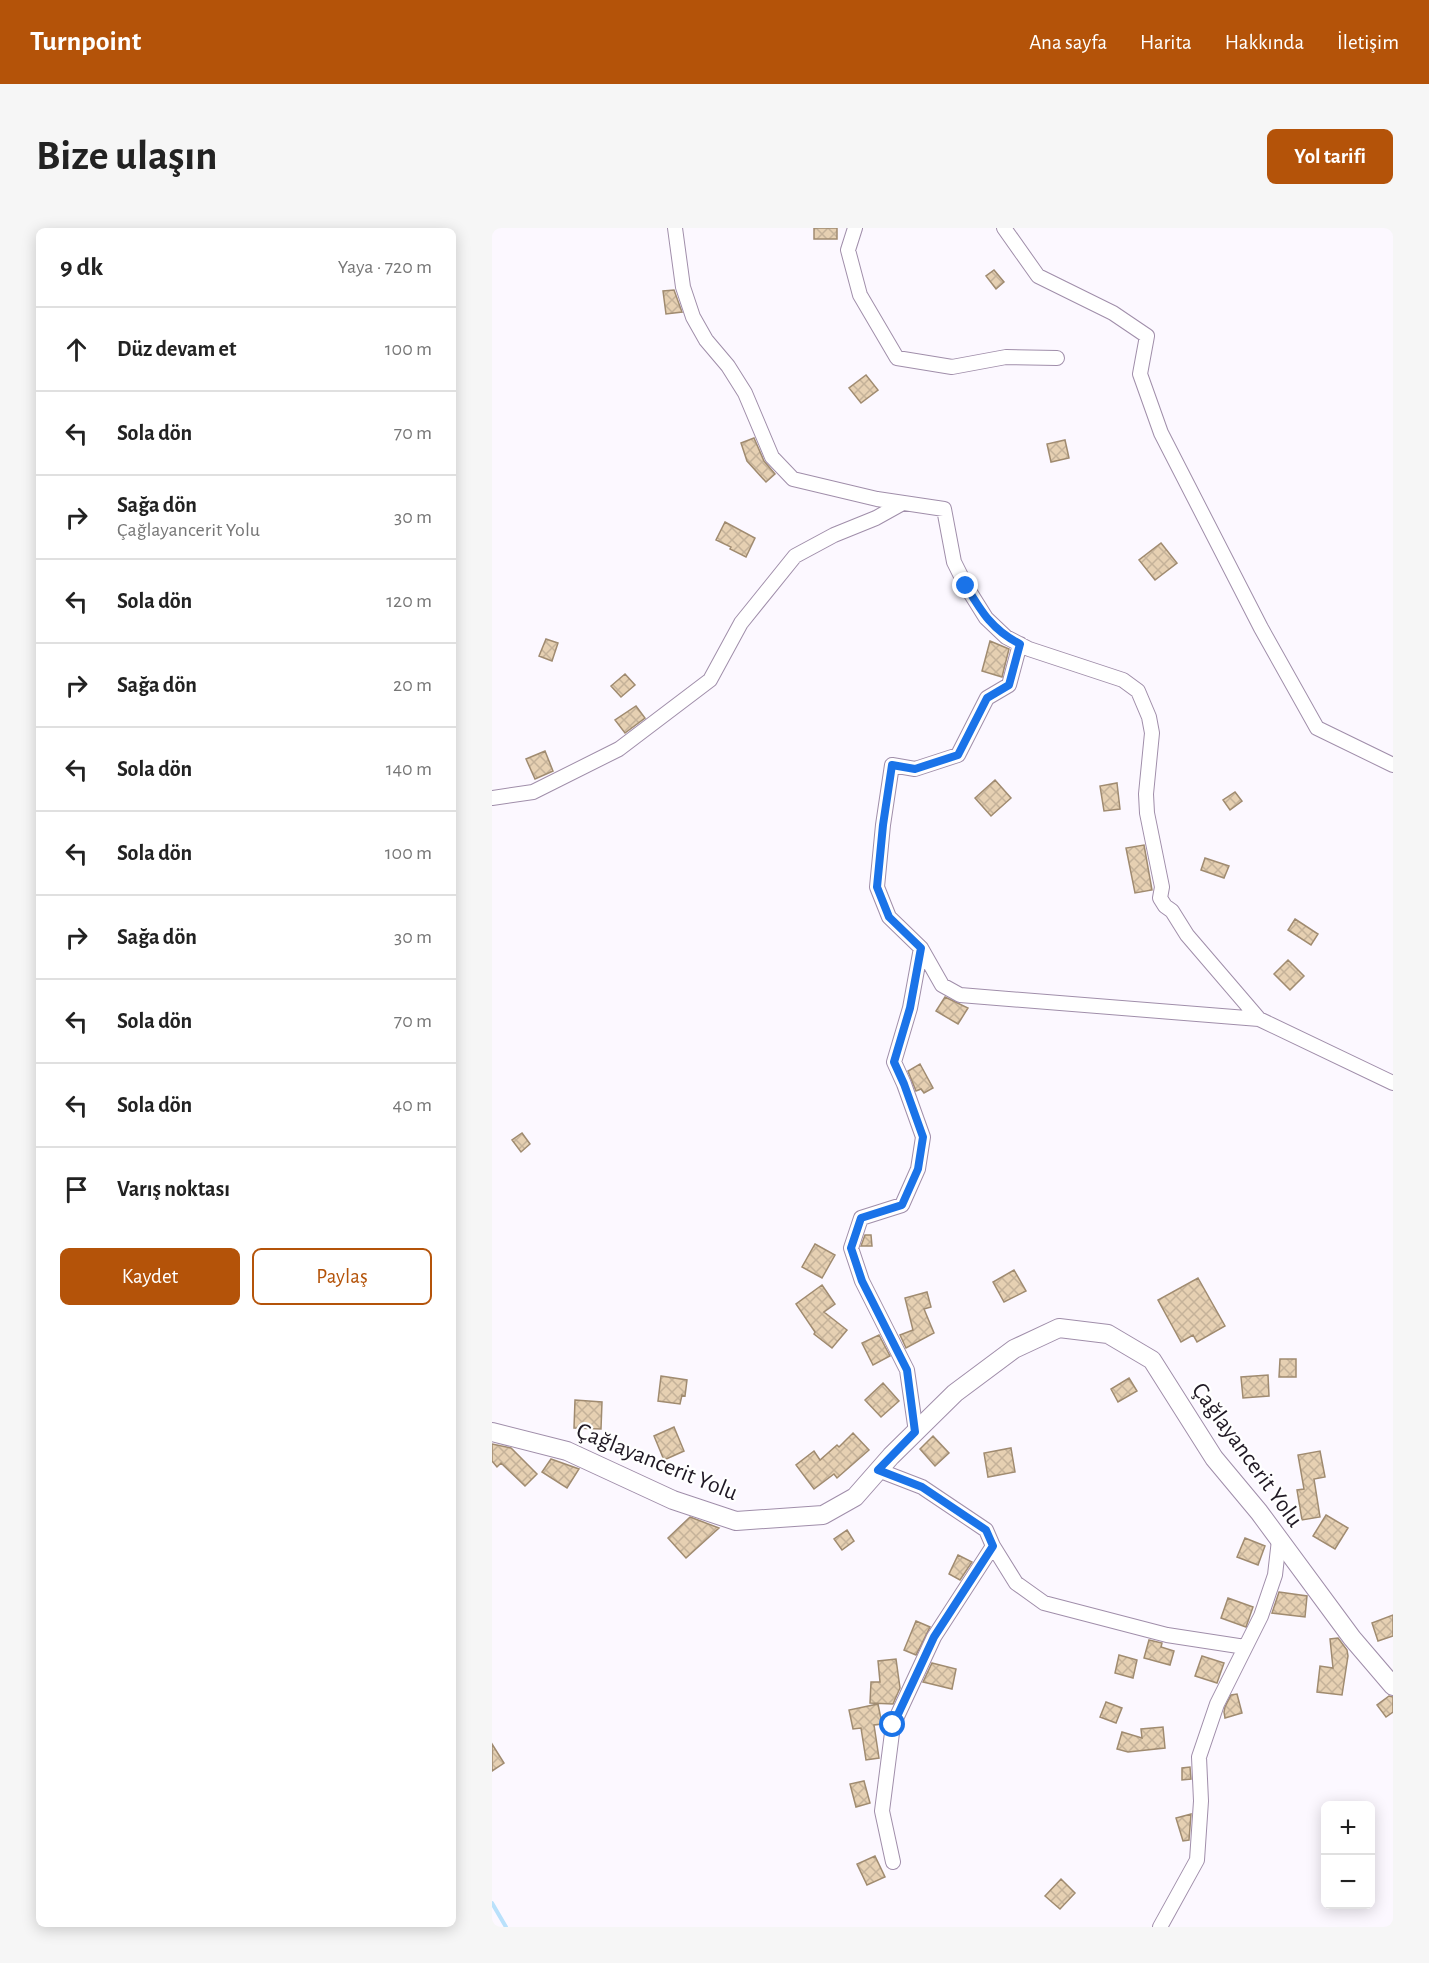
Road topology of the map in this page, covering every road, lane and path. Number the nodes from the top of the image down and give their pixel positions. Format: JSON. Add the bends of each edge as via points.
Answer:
{"nodes":[{"id":1,"x":675,"y":228,"type":"edge"},
{"id":2,"x":855,"y":228,"type":"edge"},
{"id":3,"x":1004,"y":228,"type":"edge"},
{"id":4,"x":1057,"y":358,"type":"dead end"},
{"id":5,"x":903,"y":503,"type":"junction"},
{"id":6,"x":1020,"y":644,"type":"junction"},
{"id":7,"x":1393,"y":765,"type":"edge"},
{"id":8,"x":492,"y":798,"type":"edge"},
{"id":9,"x":921,"y":948,"type":"junction"},
{"id":10,"x":1259,"y":1019,"type":"junction"},
{"id":11,"x":1393,"y":1083,"type":"edge"},
{"id":12,"x":492,"y":1432,"type":"edge"},
{"id":13,"x":915,"y":1432,"type":"junction"},
{"id":14,"x":878,"y":1470,"type":"junction"},
{"id":15,"x":1279,"y":1540,"type":"junction"},
{"id":16,"x":993,"y":1546,"type":"junction"},
{"id":17,"x":1245,"y":1647,"type":"junction"},
{"id":18,"x":1393,"y":1686,"type":"edge"},
{"id":19,"x":892,"y":1862,"type":"dead end"},
{"id":20,"x":1160,"y":1927,"type":"edge"}],
"edges":[{"from":1,"to":5,"type":"street","via":[[683,287],[693,317],[745,393],[772,457],[793,479]]},
{"from":2,"to":4,"type":"street","via":[[848,250],[860,296],[897,358],[952,367],[1006,357]]},
{"from":3,"to":7,"type":"street","via":[[1038,276],[1147,336],[1140,374],[1161,433],[1317,728]]},
{"from":5,"to":6,"type":"street","via":[[944,509],[954,561],[966,586],[986,618]]},
{"from":5,"to":8,"type":"street","via":[[795,556],[741,623],[710,680],[619,749],[532,792]]},
{"from":6,"to":9,"type":"street","via":[[1009,685],[987,698],[958,755],[915,769],[892,765],[877,887],[889,917]]},
{"from":6,"to":10,"type":"street","via":[[1123,680],[1138,691],[1152,733],[1146,794],[1162,887],[1160,898],[1186,935]]},
{"from":9,"to":10,"type":"street","via":[[942,985],[960,995]]},
{"from":9,"to":13,"type":"street","via":[[910,1008],[894,1062],[923,1137],[918,1169],[902,1205],[861,1218],[851,1248],[862,1281],[907,1370]]},
{"from":10,"to":11,"type":"street"},
{"from":12,"to":14,"type":"main road","name":"Çağlayancerit Yolu","via":[[567,1451],[673,1500],[736,1521],[823,1515],[855,1497]]},
{"from":13,"to":14,"type":"main road","name":"Çağlayancerit Yolu"},
{"from":13,"to":15,"type":"main road","name":"Çağlayancerit Yolu","via":[[955,1393],[1014,1349],[1059,1328],[1108,1334],[1152,1360],[1214,1458]]},
{"from":14,"to":16,"type":"street","via":[[922,1487],[986,1530]]},
{"from":15,"to":17,"type":"street","via":[[1275,1575]]},
{"from":15,"to":18,"type":"main road","name":"Çağlayancerit Yolu"},
{"from":16,"to":17,"type":"street","via":[[1016,1582],[1044,1604],[1167,1635]]},
{"from":16,"to":19,"type":"street","via":[[934,1637],[893,1725],[882,1810]]},
{"from":17,"to":20,"type":"street","via":[[1217,1704],[1199,1757],[1197,1860]]}]}
